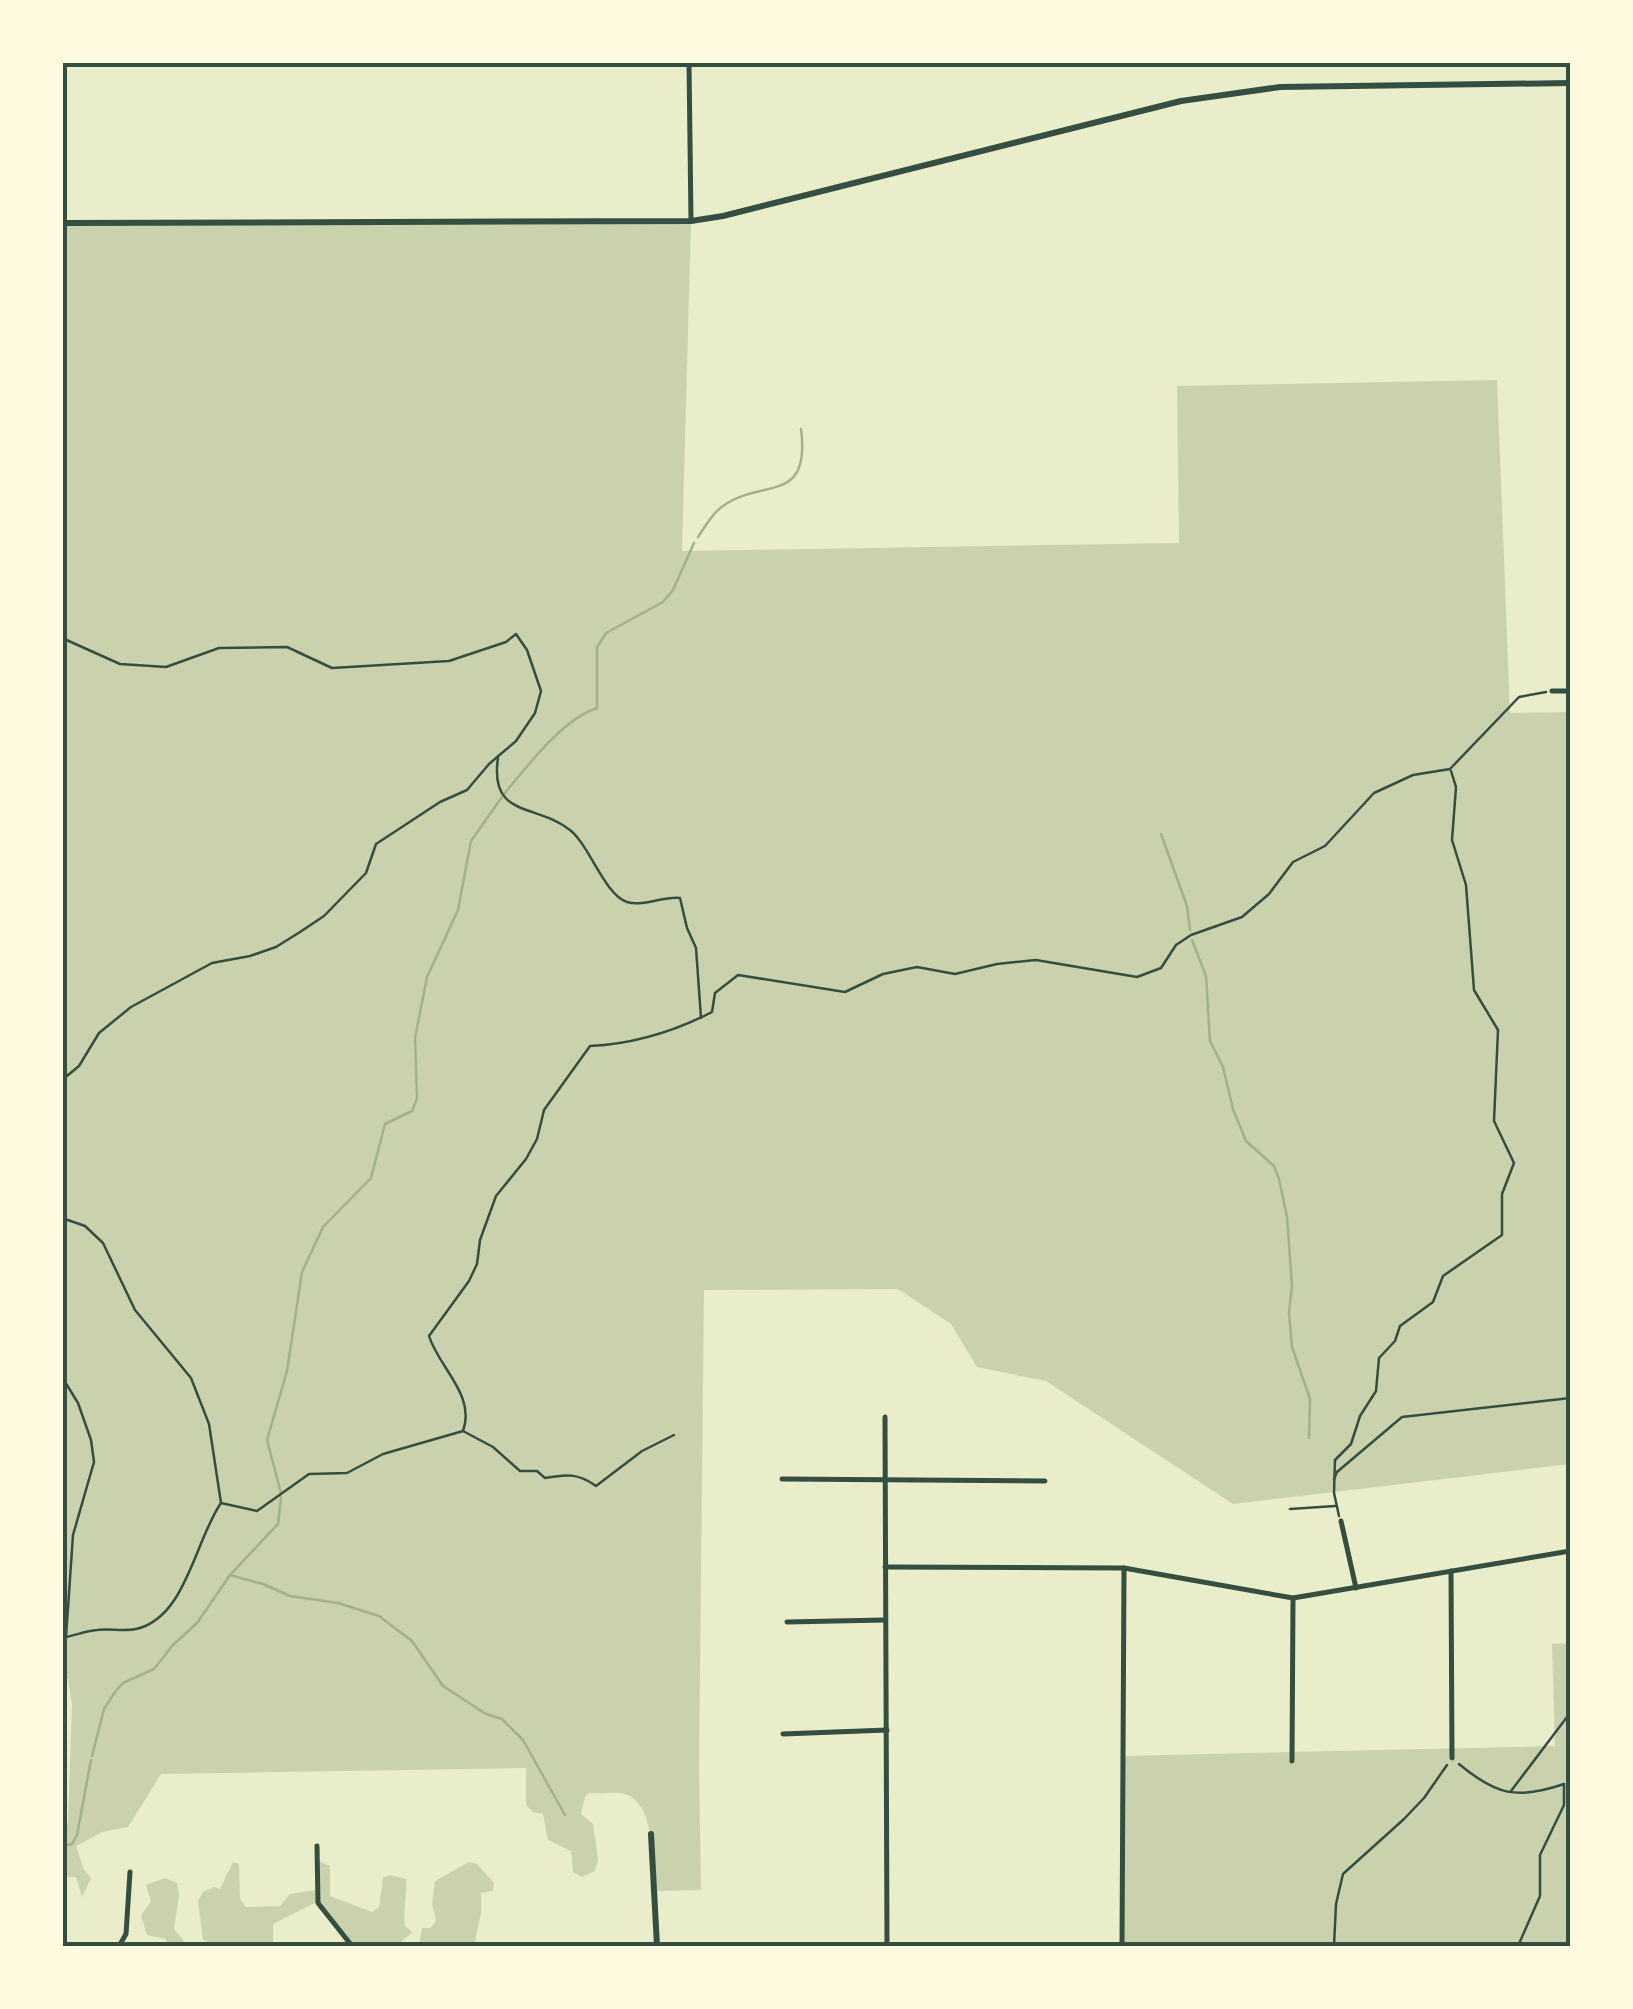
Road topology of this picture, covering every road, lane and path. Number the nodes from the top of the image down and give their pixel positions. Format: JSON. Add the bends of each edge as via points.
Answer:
{"nodes":[{"id":1,"x":689,"y":62,"type":"edge"},
{"id":2,"x":1570,"y":82,"type":"edge"},
{"id":3,"x":691,"y":221,"type":"junction"},
{"id":4,"x":62,"y":223,"type":"edge"},
{"id":5,"x":62,"y":638,"type":"edge"},
{"id":6,"x":1552,"y":691,"type":"joint"},
{"id":7,"x":1570,"y":692,"type":"edge"},
{"id":8,"x":498,"y":756,"type":"junction"},
{"id":9,"x":1450,"y":770,"type":"junction"},
{"id":10,"x":701,"y":1018,"type":"junction"},
{"id":11,"x":62,"y":1080,"type":"edge"},
{"id":12,"x":62,"y":1218,"type":"edge"},
{"id":13,"x":62,"y":1376,"type":"edge"},
{"id":14,"x":1570,"y":1398,"type":"edge"},
{"id":15,"x":886,"y":1417,"type":"dead end"},
{"id":16,"x":463,"y":1431,"type":"junction"},
{"id":17,"x":674,"y":1435,"type":"dead end"},
{"id":18,"x":782,"y":1479,"type":"dead end"},
{"id":19,"x":884,"y":1480,"type":"junction"},
{"id":20,"x":1334,"y":1480,"type":"junction"},
{"id":21,"x":1044,"y":1481,"type":"dead end"},
{"id":22,"x":221,"y":1503,"type":"junction"},
{"id":23,"x":1336,"y":1506,"type":"junction"},
{"id":24,"x":1290,"y":1508,"type":"dead end"},
{"id":25,"x":1341,"y":1520,"type":"joint"},
{"id":26,"x":1570,"y":1551,"type":"edge"},
{"id":27,"x":885,"y":1567,"type":"junction"},
{"id":28,"x":1124,"y":1568,"type":"junction"},
{"id":29,"x":1452,"y":1571,"type":"junction"},
{"id":30,"x":1356,"y":1588,"type":"junction"},
{"id":31,"x":1293,"y":1598,"type":"junction"},
{"id":32,"x":884,"y":1620,"type":"junction"},
{"id":33,"x":787,"y":1622,"type":"dead end"},
{"id":34,"x":1570,"y":1713,"type":"edge"},
{"id":35,"x":887,"y":1730,"type":"junction"},
{"id":36,"x":784,"y":1734,"type":"dead end"},
{"id":37,"x":1452,"y":1758,"type":"junction"},
{"id":38,"x":1292,"y":1761,"type":"dead end"},
{"id":39,"x":1510,"y":1792,"type":"junction"},
{"id":40,"x":650,"y":1834,"type":"dead end"},
{"id":41,"x":317,"y":1846,"type":"dead end"},
{"id":42,"x":130,"y":1872,"type":"dead end"},
{"id":43,"x":119,"y":1946,"type":"edge"},
{"id":44,"x":352,"y":1946,"type":"edge"},
{"id":45,"x":657,"y":1946,"type":"edge"},
{"id":46,"x":887,"y":1946,"type":"edge"},
{"id":47,"x":1122,"y":1946,"type":"edge"},
{"id":48,"x":1334,"y":1946,"type":"edge"},
{"id":49,"x":1518,"y":1946,"type":"edge"}],
"edges":[{"from":1,"to":3,"type":"street"},
{"from":2,"to":3,"type":"street","via":[[1280,87],[1181,101]]},
{"from":3,"to":4,"type":"street"},
{"from":5,"to":8,"type":"path","via":[[120,664],[166,666],[219,648],[287,647],[332,668],[449,661],[516,634],[541,690],[535,713]]},
{"from":6,"to":7,"type":"street"},
{"from":6,"to":9,"type":"path","via":[[1519,697]]},
{"from":8,"to":10,"type":"path","via":[[500,792],[514,807],[572,830],[618,897],[639,904],[680,898],[696,948]]},
{"from":8,"to":11,"type":"path","via":[[468,790],[376,844],[366,873],[324,916],[276,947],[212,963],[131,1007],[99,1033]]},
{"from":9,"to":10,"type":"path","via":[[1412,775],[1374,792],[1325,846],[1293,862],[1242,918],[1191,934],[1161,968],[1137,977],[1036,960],[955,974],[917,967],[845,992],[738,975],[715,993],[712,1012]]},
{"from":9,"to":20,"type":"path","via":[[1456,788],[1452,840],[1466,885],[1474,990],[1498,1030],[1494,1121],[1514,1163],[1502,1194],[1502,1235],[1443,1276],[1434,1302],[1400,1326],[1379,1358],[1376,1391],[1351,1444],[1335,1460]]},
{"from":10,"to":16,"type":"path","via":[[649,1038],[590,1046],[544,1110],[537,1140],[496,1196],[469,1281],[428,1336],[465,1398]]},
{"from":12,"to":22,"type":"path","via":[[85,1226],[103,1243],[135,1310],[191,1378],[209,1424]]},
{"from":13,"to":22,"type":"path","via":[[92,1440],[94,1462],[73,1535],[66,1636],[154,1622],[178,1592]]},
{"from":14,"to":20,"type":"path","via":[[1402,1416]]},
{"from":15,"to":19,"type":"street"},
{"from":16,"to":17,"type":"path","via":[[520,1471],[582,1476],[596,1486]]},
{"from":16,"to":22,"type":"path","via":[[383,1454],[347,1474],[310,1474],[258,1511]]},
{"from":18,"to":19,"type":"street"},
{"from":19,"to":21,"type":"street"},
{"from":19,"to":27,"type":"street"},
{"from":20,"to":23,"type":"path"},
{"from":23,"to":24,"type":"path"},
{"from":23,"to":25,"type":"path"},
{"from":25,"to":30,"type":"street"},
{"from":26,"to":29,"type":"street"},
{"from":27,"to":28,"type":"street"},
{"from":27,"to":32,"type":"street"},
{"from":28,"to":31,"type":"street"},
{"from":28,"to":47,"type":"street"},
{"from":29,"to":30,"type":"street"},
{"from":29,"to":37,"type":"street"},
{"from":30,"to":31,"type":"street"},
{"from":31,"to":38,"type":"street"},
{"from":32,"to":33,"type":"street"},
{"from":32,"to":35,"type":"street"},
{"from":34,"to":39,"type":"path"},
{"from":35,"to":36,"type":"street"},
{"from":35,"to":46,"type":"street"},
{"from":37,"to":39,"type":"path","via":[[1486,1787]]},
{"from":37,"to":48,"type":"path","via":[[1424,1798],[1344,1874]]},
{"from":39,"to":49,"type":"path","via":[[1564,1784],[1564,1805],[1540,1855],[1540,1896]]},
{"from":40,"to":45,"type":"street"},
{"from":41,"to":44,"type":"street","via":[[318,1903]]},
{"from":42,"to":43,"type":"street","via":[[126,1934]]}]}
